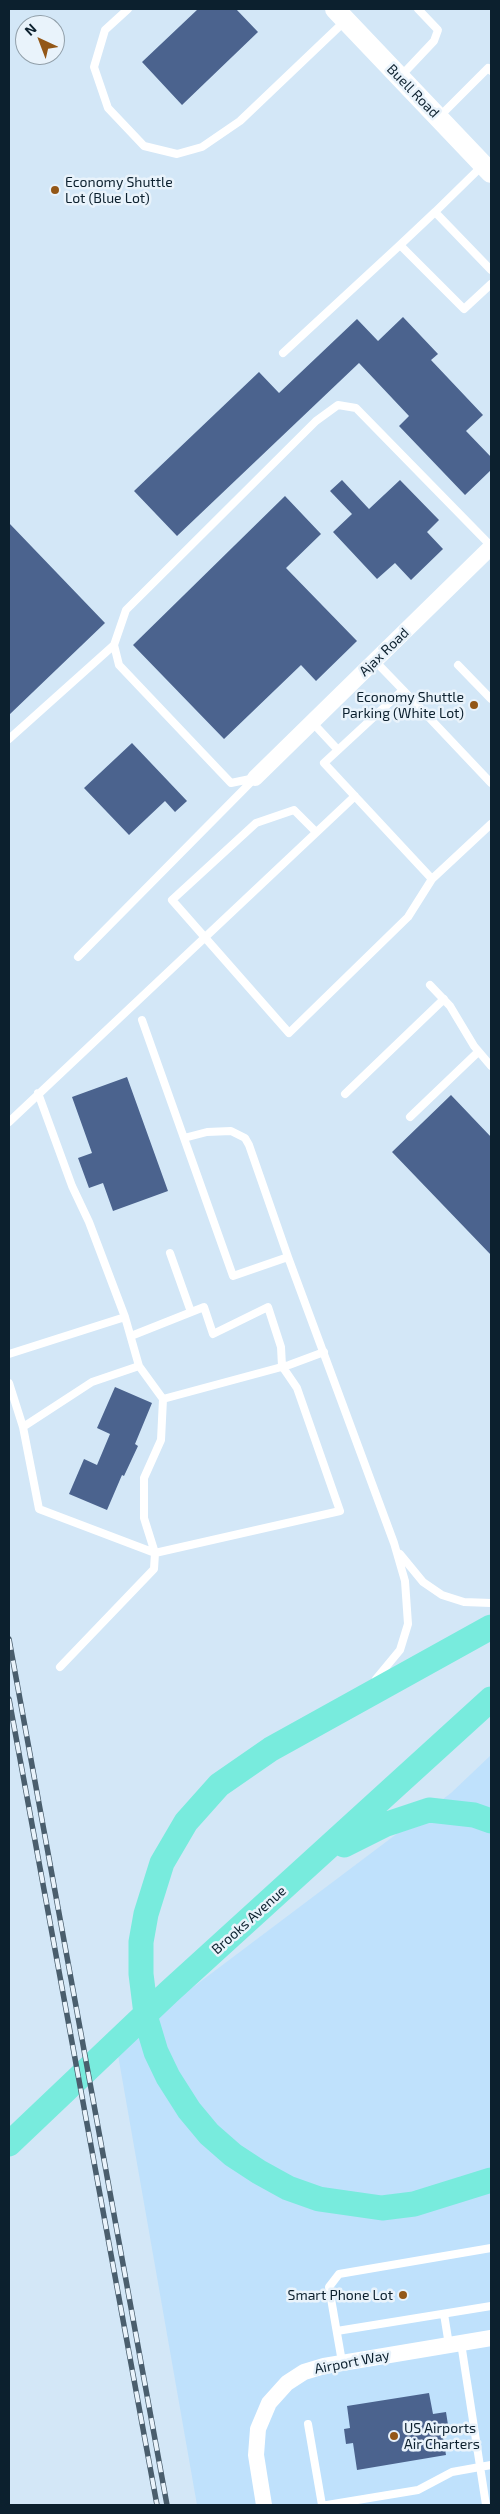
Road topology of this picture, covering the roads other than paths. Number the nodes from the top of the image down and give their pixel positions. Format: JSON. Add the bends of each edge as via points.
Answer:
{"nodes":[{"id":1,"x":128,"y":9,"type":"edge"},
{"id":2,"x":418,"y":9,"type":"edge"},
{"id":3,"x":340,"y":14,"type":"edge"},
{"id":4,"x":491,"y":71,"type":"edge"},
{"id":5,"x":400,"y":77,"type":"junction"},
{"id":6,"x":438,"y":118,"type":"junction"},
{"id":7,"x":487,"y":169,"type":"edge"},
{"id":8,"x":435,"y":212,"type":"junction"},
{"id":9,"x":400,"y":245,"type":"junction"},
{"id":10,"x":491,"y":270,"type":"edge"},
{"id":11,"x":491,"y":284,"type":"edge"},
{"id":12,"x":283,"y":352,"type":"dead end"},
{"id":13,"x":491,"y":547,"type":"edge"},
{"id":14,"x":114,"y":645,"type":"junction"},
{"id":15,"x":375,"y":661,"type":"junction"},
{"id":16,"x":458,"y":665,"type":"dead end"},
{"id":17,"x":403,"y":690,"type":"junction"},
{"id":18,"x":491,"y":699,"type":"edge"},
{"id":19,"x":312,"y":722,"type":"junction"},
{"id":20,"x":9,"y":740,"type":"edge"},
{"id":21,"x":338,"y":750,"type":"junction"},
{"id":22,"x":255,"y":778,"type":"junction"},
{"id":23,"x":491,"y":783,"type":"edge"},
{"id":24,"x":355,"y":796,"type":"junction"},
{"id":25,"x":491,"y":824,"type":"edge"},
{"id":26,"x":316,"y":832,"type":"junction"},
{"id":27,"x":432,"y":879,"type":"junction"},
{"id":28,"x":204,"y":937,"type":"junction"},
{"id":29,"x":78,"y":957,"type":"dead end"},
{"id":30,"x":430,"y":985,"type":"dead end"},
{"id":31,"x":444,"y":999,"type":"junction"},
{"id":32,"x":142,"y":1020,"type":"dead end"},
{"id":33,"x":478,"y":1052,"type":"junction"},
{"id":34,"x":491,"y":1066,"type":"edge"},
{"id":35,"x":38,"y":1094,"type":"junction"},
{"id":36,"x":345,"y":1094,"type":"dead end"},
{"id":37,"x":410,"y":1117,"type":"dead end"},
{"id":38,"x":9,"y":1122,"type":"edge"},
{"id":39,"x":184,"y":1138,"type":"junction"},
{"id":40,"x":170,"y":1253,"type":"dead end"},
{"id":41,"x":288,"y":1257,"type":"junction"},
{"id":42,"x":192,"y":1312,"type":"junction"},
{"id":43,"x":125,"y":1317,"type":"junction"},
{"id":44,"x":131,"y":1336,"type":"junction"},
{"id":45,"x":324,"y":1352,"type":"junction"},
{"id":46,"x":9,"y":1354,"type":"edge"},
{"id":47,"x":139,"y":1366,"type":"junction"},
{"id":48,"x":282,"y":1366,"type":"junction"},
{"id":49,"x":9,"y":1383,"type":"edge"},
{"id":50,"x":163,"y":1399,"type":"junction"},
{"id":51,"x":23,"y":1427,"type":"junction"},
{"id":52,"x":394,"y":1543,"type":"junction"},
{"id":53,"x":155,"y":1553,"type":"junction"},
{"id":54,"x":491,"y":1602,"type":"edge"},
{"id":55,"x":491,"y":1627,"type":"edge"},
{"id":56,"x":60,"y":1667,"type":"dead end"},
{"id":57,"x":491,"y":1699,"type":"edge"},
{"id":58,"x":334,"y":1715,"type":"junction"},
{"id":59,"x":491,"y":1821,"type":"edge"},
{"id":60,"x":300,"y":1874,"type":"junction"},
{"id":61,"x":9,"y":2144,"type":"edge"},
{"id":62,"x":491,"y":2180,"type":"edge"},
{"id":63,"x":491,"y":2248,"type":"edge"},
{"id":64,"x":491,"y":2306,"type":"edge"},
{"id":65,"x":444,"y":2314,"type":"junction"},
{"id":66,"x":337,"y":2331,"type":"junction"},
{"id":67,"x":491,"y":2338,"type":"edge"},
{"id":68,"x":455,"y":2344,"type":"junction"},
{"id":69,"x":342,"y":2362,"type":"junction"},
{"id":70,"x":308,"y":2424,"type":"dead end"},
{"id":71,"x":491,"y":2465,"type":"edge"},
{"id":72,"x":480,"y":2467,"type":"junction"},
{"id":73,"x":264,"y":2505,"type":"edge"},
{"id":74,"x":322,"y":2505,"type":"edge"},
{"id":75,"x":327,"y":2505,"type":"edge"},
{"id":76,"x":486,"y":2505,"type":"edge"}],
"edges":[{"from":1,"to":3,"type":"lane","via":[[105,30],[94,67],[108,108],[138,140],[144,146],[176,154],[202,147],[240,121]]},
{"from":2,"to":5,"type":"lane","via":[[438,30],[434,42]]},
{"from":3,"to":5,"type":"street","name":"Buell Road"},
{"from":4,"to":6,"type":"lane","via":[[488,68]]},
{"from":5,"to":6,"type":"street","name":"Buell Road"},
{"from":6,"to":7,"type":"street","name":"Buell Road"},
{"from":7,"to":8,"type":"lane"},
{"from":8,"to":9,"type":"lane"},
{"from":8,"to":10,"type":"lane"},
{"from":9,"to":11,"type":"lane","via":[[464,310]]},
{"from":9,"to":12,"type":"lane"},
{"from":13,"to":14,"type":"lane","via":[[356,408],[338,405],[316,420],[126,610]]},
{"from":13,"to":15,"type":"street","name":"Ajax Road"},
{"from":14,"to":20,"type":"lane"},
{"from":14,"to":22,"type":"lane","via":[[119,665],[232,783]]},
{"from":15,"to":17,"type":"lane"},
{"from":15,"to":19,"type":"street","name":"Ajax Road"},
{"from":16,"to":18,"type":"lane"},
{"from":17,"to":21,"type":"lane"},
{"from":17,"to":23,"type":"lane"},
{"from":19,"to":21,"type":"lane"},
{"from":19,"to":22,"type":"street","name":"Ajax Road"},
{"from":21,"to":24,"type":"lane","via":[[324,763]]},
{"from":22,"to":29,"type":"lane"},
{"from":24,"to":26,"type":"lane"},
{"from":24,"to":27,"type":"lane"},
{"from":25,"to":27,"type":"lane"},
{"from":26,"to":28,"type":"lane"},
{"from":26,"to":28,"type":"lane","via":[[294,810],[256,823],[172,900]]},
{"from":27,"to":28,"type":"lane","via":[[408,917],[290,1033]]},
{"from":28,"to":35,"type":"lane"},
{"from":30,"to":31,"type":"lane"},
{"from":31,"to":33,"type":"lane"},
{"from":31,"to":36,"type":"lane"},
{"from":32,"to":39,"type":"lane"},
{"from":33,"to":34,"type":"lane"},
{"from":33,"to":37,"type":"lane"},
{"from":35,"to":38,"type":"lane"},
{"from":35,"to":43,"type":"lane"},
{"from":39,"to":41,"type":"lane","via":[[223,1130],[245,1138],[253,1152]]},
{"from":39,"to":41,"type":"lane","via":[[233,1276]]},
{"from":40,"to":42,"type":"lane"},
{"from":41,"to":45,"type":"lane"},
{"from":42,"to":44,"type":"lane"},
{"from":42,"to":48,"type":"lane","via":[[204,1307],[213,1334],[268,1307],[281,1347]]},
{"from":43,"to":44,"type":"lane"},
{"from":43,"to":46,"type":"lane"},
{"from":44,"to":47,"type":"lane"},
{"from":45,"to":48,"type":"lane"},
{"from":45,"to":52,"type":"lane"},
{"from":47,"to":50,"type":"lane"},
{"from":47,"to":51,"type":"lane","via":[[92,1382]]},
{"from":48,"to":50,"type":"lane"},
{"from":48,"to":53,"type":"lane","via":[[297,1388],[340,1511]]},
{"from":49,"to":51,"type":"lane"},
{"from":50,"to":53,"type":"lane","via":[[161,1440],[144,1478],[144,1518]]},
{"from":51,"to":53,"type":"lane","via":[[39,1509]]},
{"from":52,"to":54,"type":"lane","via":[[417,1575],[436,1592],[464,1602]]},
{"from":52,"to":58,"type":"lane","via":[[407,1594],[409,1616],[404,1641],[381,1675]]},
{"from":53,"to":56,"type":"lane","via":[[154,1569]]},
{"from":55,"to":58,"type":"main road"},
{"from":57,"to":60,"type":"main road","name":"Brooks Avenue"},
{"from":58,"to":62,"type":"main road","via":[[244,1766],[207,1797],[186,1822],[162,1863],[146,1914],[141,1958],[143,2006],[156,2052],[177,2092],[198,2122],[232,2155],[273,2180],[318,2199],[365,2207],[398,2208]]},
{"from":59,"to":60,"type":"main road","via":[[474,1815],[429,1810],[350,1842]]},
{"from":60,"to":61,"type":"main road","name":"Brooks Avenue","via":[[169,1992]]},
{"from":63,"to":66,"type":"lane","via":[[339,2274],[329,2287]]},
{"from":64,"to":65,"type":"lane"},
{"from":65,"to":66,"type":"lane"},
{"from":65,"to":68,"type":"lane"},
{"from":66,"to":69,"type":"lane"},
{"from":67,"to":68,"type":"street","name":"Airport Way"},
{"from":68,"to":69,"type":"street","name":"Airport Way"},
{"from":68,"to":72,"type":"lane"},
{"from":69,"to":73,"type":"street","name":"Airport Way","via":[[314,2369],[291,2380],[274,2396],[264,2412],[256,2446]]},
{"from":70,"to":74,"type":"lane"},
{"from":71,"to":72,"type":"lane"},
{"from":72,"to":75,"type":"lane","via":[[452,2472],[418,2490]]},
{"from":72,"to":76,"type":"lane"}]}
